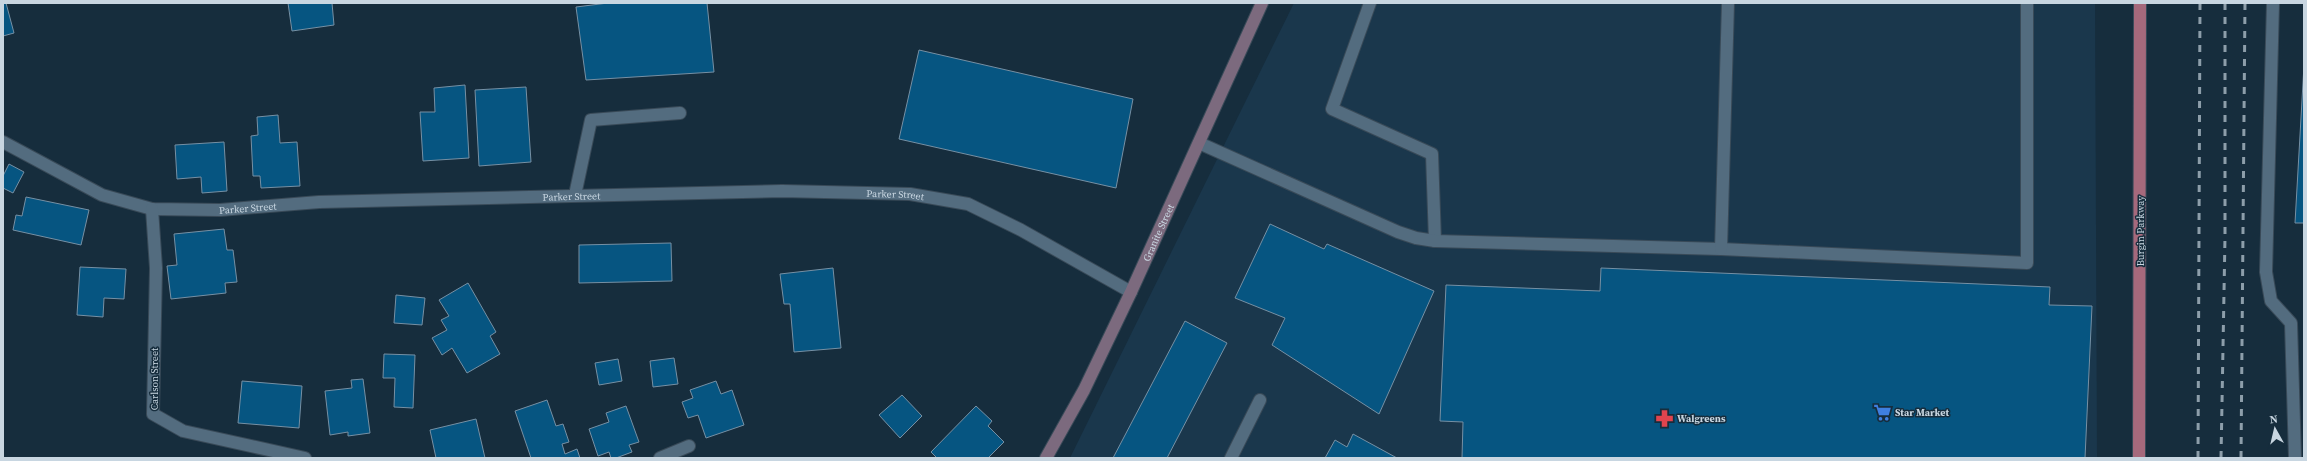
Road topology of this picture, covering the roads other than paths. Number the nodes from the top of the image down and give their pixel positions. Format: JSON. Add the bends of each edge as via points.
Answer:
{"nodes":[{"id":1,"x":1262,"y":3,"type":"edge"},
{"id":2,"x":1370,"y":3,"type":"edge"},
{"id":3,"x":1728,"y":3,"type":"edge"},
{"id":4,"x":2027,"y":3,"type":"edge"},
{"id":5,"x":2140,"y":3,"type":"edge"},
{"id":6,"x":2273,"y":3,"type":"edge"},
{"id":7,"x":680,"y":113,"type":"dead end"},
{"id":8,"x":3,"y":142,"type":"edge"},
{"id":9,"x":1199,"y":143,"type":"junction"},
{"id":10,"x":575,"y":195,"type":"junction"},
{"id":11,"x":152,"y":209,"type":"junction"},
{"id":12,"x":1434,"y":241,"type":"junction"},
{"id":13,"x":1721,"y":249,"type":"junction"},
{"id":14,"x":1131,"y":292,"type":"junction"},
{"id":15,"x":1260,"y":400,"type":"dead end"},
{"id":16,"x":690,"y":446,"type":"dead end"},
{"id":17,"x":305,"y":458,"type":"edge"},
{"id":18,"x":660,"y":458,"type":"edge"},
{"id":19,"x":1046,"y":458,"type":"edge"},
{"id":20,"x":1230,"y":458,"type":"edge"},
{"id":21,"x":2139,"y":458,"type":"edge"},
{"id":22,"x":2295,"y":458,"type":"edge"}],
"edges":[{"from":1,"to":9,"type":"main road","name":"Granite Street"},
{"from":2,"to":12,"type":"street","via":[[1332,110],[1432,154]]},
{"from":3,"to":13,"type":"street"},
{"from":4,"to":13,"type":"street","via":[[2027,263]]},
{"from":5,"to":21,"type":"main road","name":"Burgin Parkway"},
{"from":6,"to":22,"type":"street","via":[[2266,272],[2271,301],[2291,323]]},
{"from":7,"to":10,"type":"street","via":[[591,120]]},
{"from":8,"to":11,"type":"street","name":"Parker Street","via":[[102,194]]},
{"from":9,"to":12,"type":"street","via":[[1398,232]]},
{"from":9,"to":14,"type":"main road","name":"Granite Street"},
{"from":10,"to":11,"type":"street","name":"Parker Street","via":[[319,202],[220,210]]},
{"from":10,"to":14,"type":"street","name":"Parker Street","via":[[782,191],[910,194],[968,204],[1021,230]]},
{"from":11,"to":17,"type":"street","name":"Carlson Street","via":[[156,268],[153,414],[183,431]]},
{"from":12,"to":13,"type":"street"},
{"from":14,"to":19,"type":"main road","name":"Granite Street","via":[[1084,390]]},
{"from":15,"to":20,"type":"street"},
{"from":16,"to":18,"type":"street"}]}
